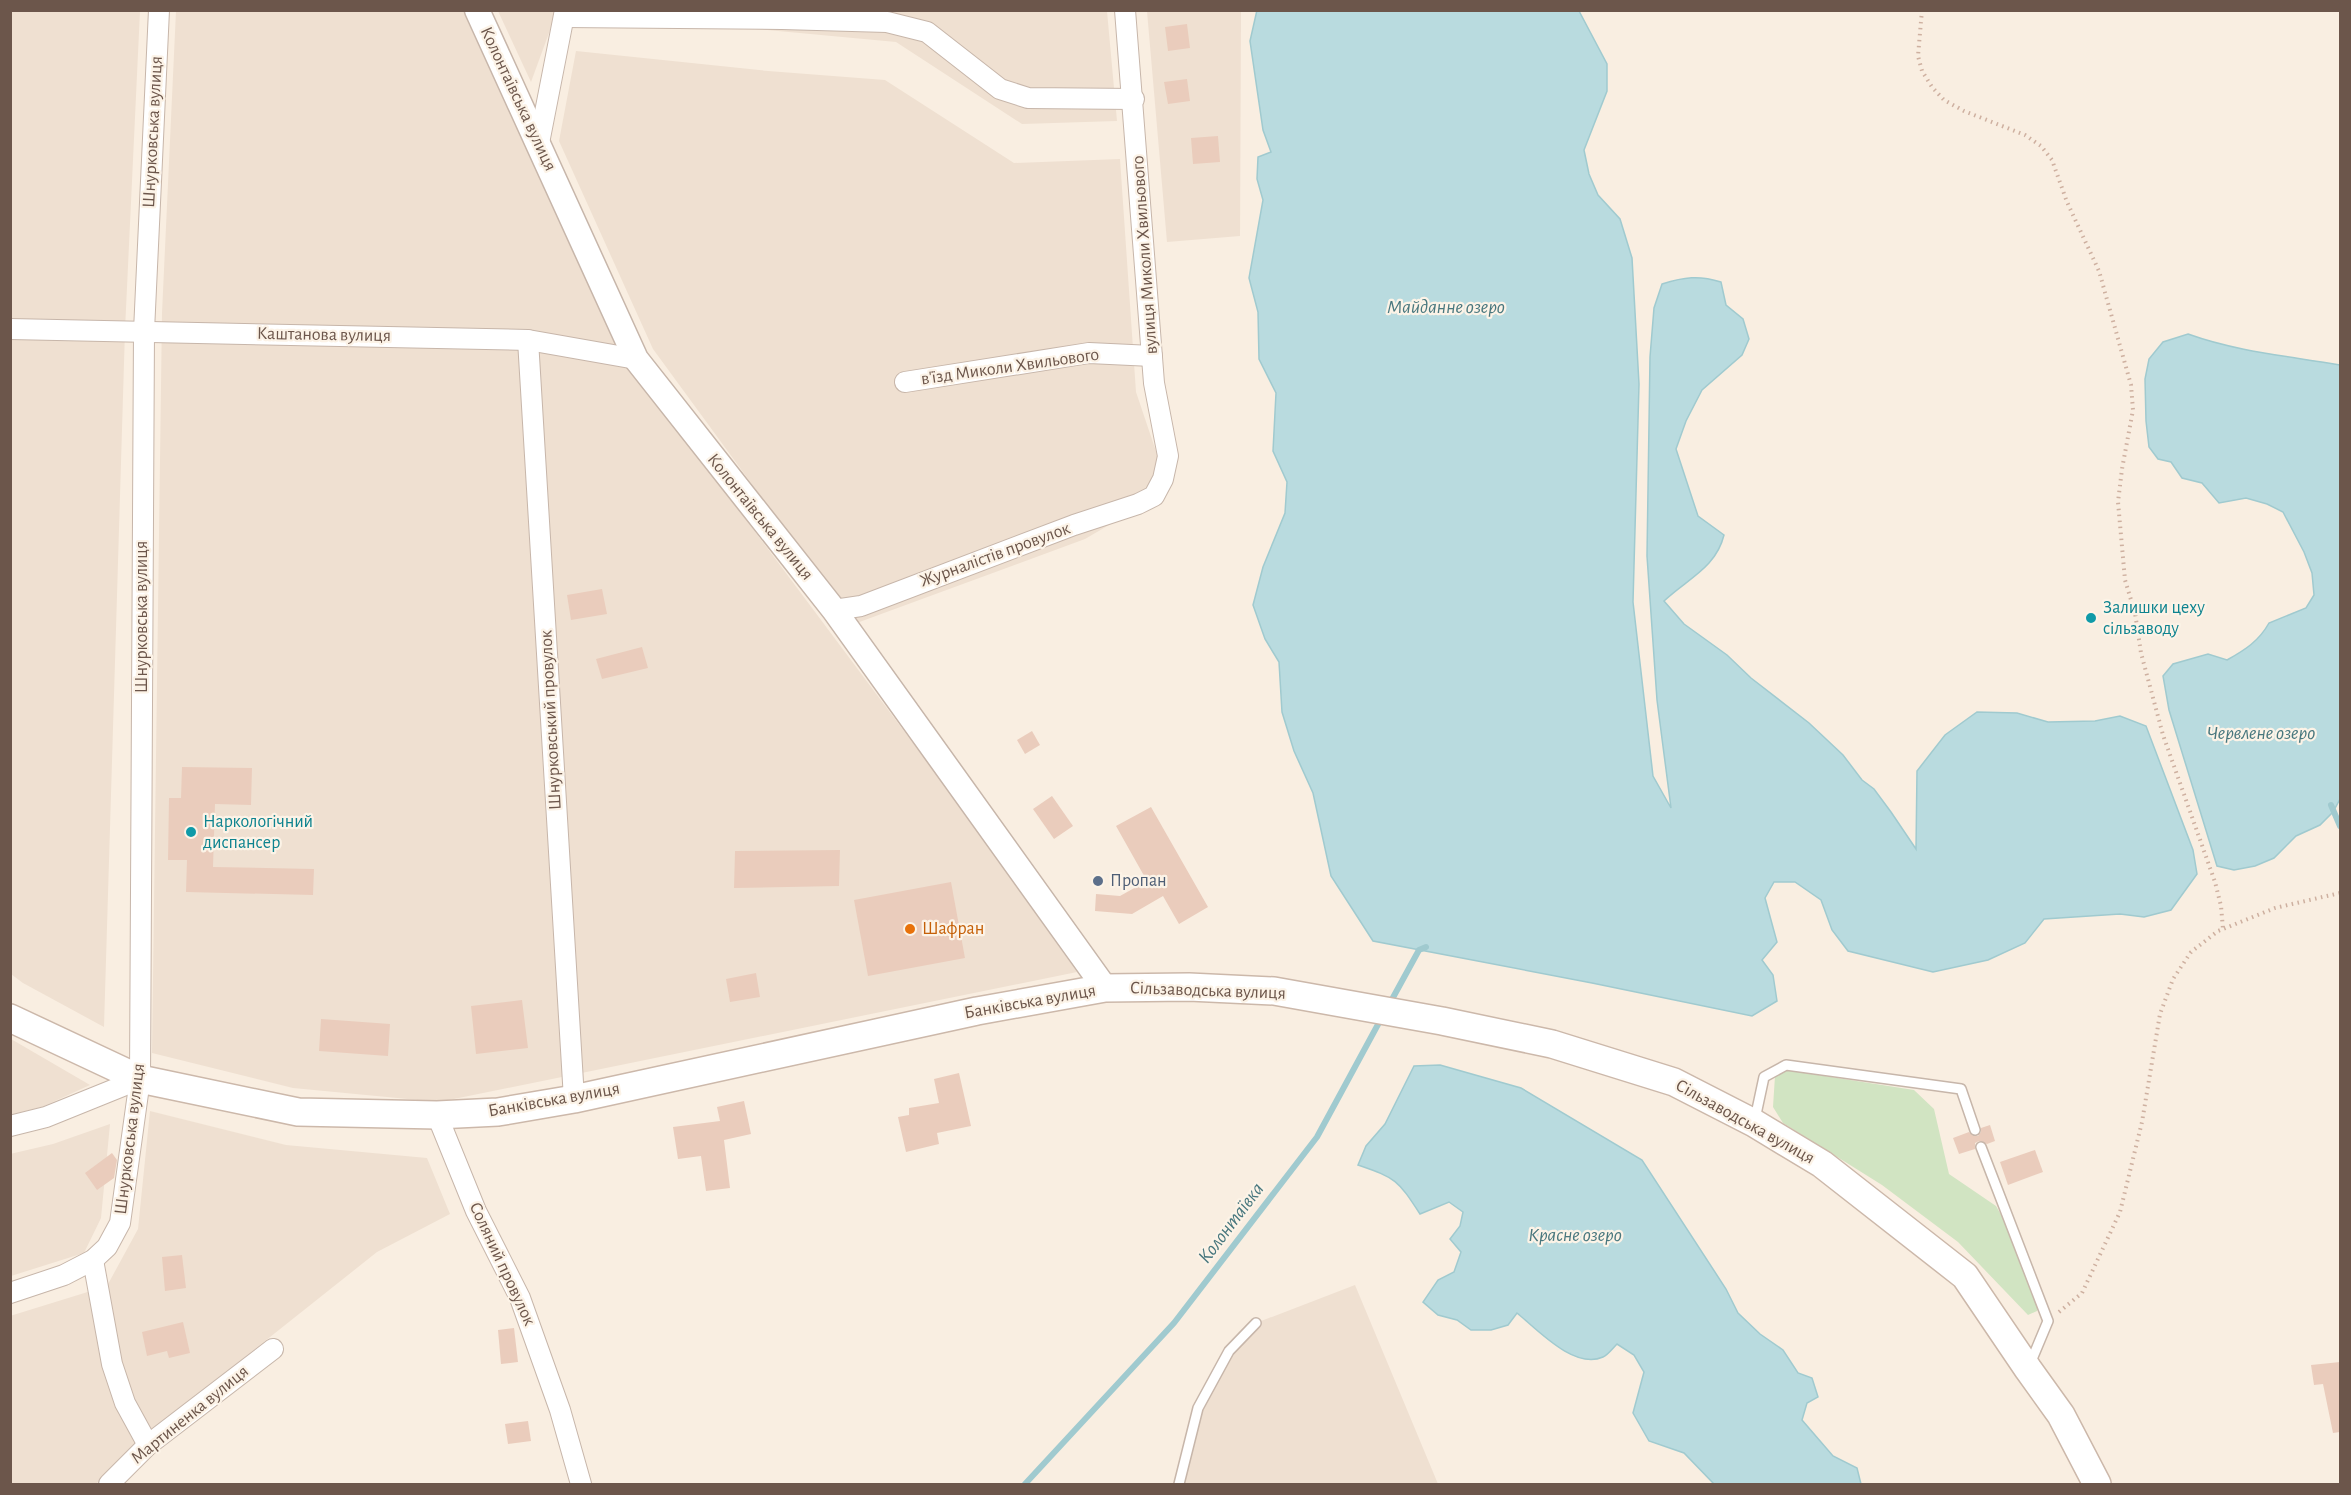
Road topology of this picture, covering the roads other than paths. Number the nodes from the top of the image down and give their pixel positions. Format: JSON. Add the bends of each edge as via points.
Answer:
{"nodes":[{"id":1,"x":159,"y":10,"type":"edge"},
{"id":2,"x":477,"y":10,"type":"edge"},
{"id":3,"x":1125,"y":10,"type":"edge"},
{"id":4,"x":564,"y":14,"type":"edge"},
{"id":5,"x":1134,"y":99,"type":"junction"},
{"id":6,"x":539,"y":143,"type":"junction"},
{"id":7,"x":10,"y":329,"type":"edge"},
{"id":8,"x":144,"y":331,"type":"junction"},
{"id":9,"x":528,"y":340,"type":"junction"},
{"id":10,"x":1152,"y":356,"type":"junction"},
{"id":11,"x":636,"y":359,"type":"junction"},
{"id":12,"x":905,"y":382,"type":"dead end"},
{"id":13,"x":1154,"y":496,"type":"joint"},
{"id":14,"x":834,"y":610,"type":"junction"},
{"id":15,"x":1105,"y":988,"type":"junction"},
{"id":16,"x":10,"y":1018,"type":"edge"},
{"id":17,"x":140,"y":1078,"type":"junction"},
{"id":18,"x":574,"y":1099,"type":"junction"},
{"id":19,"x":437,"y":1115,"type":"junction"},
{"id":20,"x":1754,"y":1123,"type":"junction"},
{"id":21,"x":10,"y":1126,"type":"edge"},
{"id":22,"x":1975,"y":1130,"type":"dead end"},
{"id":23,"x":1980,"y":1147,"type":"dead end"},
{"id":24,"x":93,"y":1260,"type":"junction"},
{"id":25,"x":10,"y":1293,"type":"edge"},
{"id":26,"x":1256,"y":1323,"type":"dead end"},
{"id":27,"x":273,"y":1348,"type":"dead end"},
{"id":28,"x":2028,"y":1369,"type":"junction"},
{"id":29,"x":148,"y":1445,"type":"junction"},
{"id":30,"x":109,"y":1485,"type":"edge"},
{"id":31,"x":581,"y":1485,"type":"edge"},
{"id":32,"x":1179,"y":1485,"type":"edge"},
{"id":33,"x":2097,"y":1485,"type":"edge"}],
"edges":[{"from":1,"to":8,"type":"street","name":"Шнурковська вулиця"},
{"from":2,"to":6,"type":"street","name":"Колонтаївська вулиця"},
{"from":3,"to":5,"type":"street","name":"вулиця Миколи Хвильового"},
{"from":4,"to":5,"type":"street","via":[[887,22],[927,32],[1000,89],[1013,94],[1028,98]]},
{"from":4,"to":6,"type":"street"},
{"from":5,"to":10,"type":"street","name":"вулиця Миколи Хвильового"},
{"from":6,"to":11,"type":"street","name":"Колонтаївська вулиця"},
{"from":7,"to":8,"type":"street","name":"Каштанова вулиця"},
{"from":8,"to":9,"type":"street","name":"Каштанова вулиця"},
{"from":8,"to":17,"type":"street","name":"Шнурковська вулиця"},
{"from":9,"to":11,"type":"street","name":"Каштанова вулиця"},
{"from":9,"to":18,"type":"street","name":"Шнурковський провулок"},
{"from":10,"to":12,"type":"street","name":"в'їзд Миколи Хвильового","via":[[1089,353]]},
{"from":10,"to":13,"type":"street","name":"вулиця Миколи Хвильового","via":[[1168,456]]},
{"from":11,"to":14,"type":"street","name":"Колонтаївська вулиця"},
{"from":13,"to":14,"type":"street","name":"Журналістів провулок","via":[[861,606]]},
{"from":14,"to":15,"type":"street","name":"Колонтаївська вулиця"},
{"from":15,"to":18,"type":"main road","name":"Банківська вулиця","via":[[965,1014]]},
{"from":15,"to":20,"type":"main road","name":"Сільзаводська вулиця","via":[[1274,991],[1442,1021],[1552,1044],[1674,1082]]},
{"from":16,"to":17,"type":"main road","name":"Банківська вулиця"},
{"from":17,"to":19,"type":"main road","name":"Банківська вулиця","via":[[298,1112]]},
{"from":17,"to":21,"type":"street","via":[[46,1117]]},
{"from":17,"to":24,"type":"street","name":"Шнурковська вулиця","via":[[120,1223],[107,1247]]},
{"from":18,"to":19,"type":"main road","name":"Банківська вулиця","via":[[498,1112]]},
{"from":19,"to":31,"type":"street","name":"Соляний провулок","via":[[476,1211],[520,1298],[560,1410]]},
{"from":20,"to":22,"type":"lane","via":[[1764,1077],[1786,1065],[1961,1089]]},
{"from":20,"to":28,"type":"main road","name":"Сільзаводська вулиця","via":[[1822,1164],[1965,1276]]},
{"from":23,"to":28,"type":"lane","via":[[2048,1321]]},
{"from":24,"to":25,"type":"street","via":[[64,1275]]},
{"from":24,"to":29,"type":"street","via":[[112,1364],[125,1403]]},
{"from":26,"to":32,"type":"lane","via":[[1229,1352],[1198,1408]]},
{"from":27,"to":29,"type":"street","name":"Мартиненка вулиця"},
{"from":28,"to":33,"type":"main road","name":"Сільзаводська вулиця","via":[[2061,1415]]},
{"from":29,"to":30,"type":"street","name":"Мартиненка вулиця"}]}
